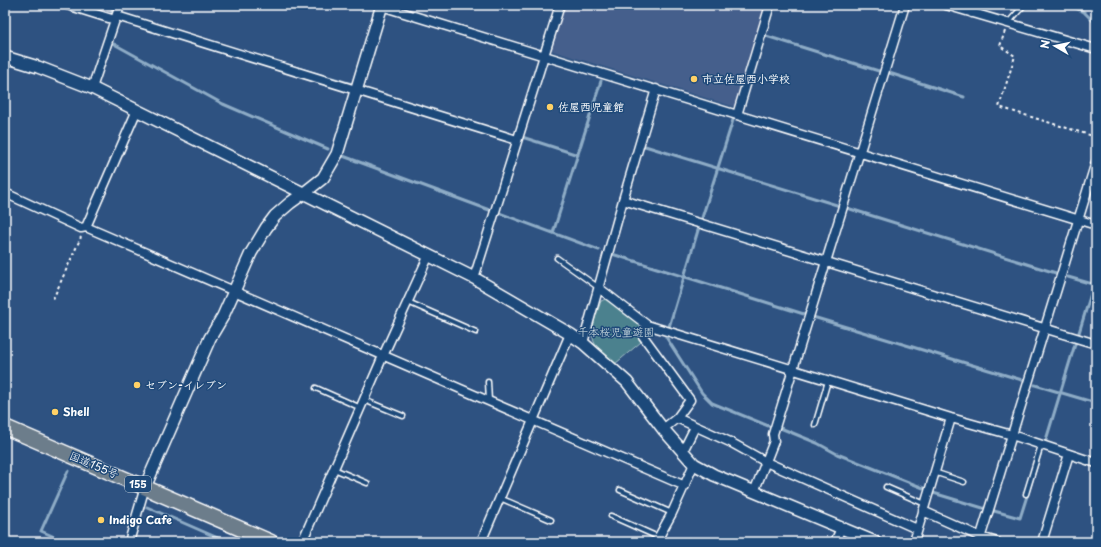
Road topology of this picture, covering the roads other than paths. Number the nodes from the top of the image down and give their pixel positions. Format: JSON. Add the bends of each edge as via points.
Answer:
{"nodes":[{"id":1,"x":67,"y":5,"type":"edge"},
{"id":2,"x":120,"y":5,"type":"edge"},
{"id":3,"x":381,"y":5,"type":"edge"},
{"id":4,"x":560,"y":5,"type":"edge"},
{"id":5,"x":770,"y":5,"type":"edge"},
{"id":6,"x":905,"y":5,"type":"edge"},
{"id":7,"x":946,"y":5,"type":"edge"},
{"id":8,"x":1024,"y":5,"type":"edge"},
{"id":9,"x":973,"y":9,"type":"edge"},
{"id":10,"x":116,"y":18,"type":"junction"},
{"id":11,"x":1008,"y":23,"type":"junction"},
{"id":12,"x":1096,"y":49,"type":"edge"},
{"id":13,"x":544,"y":55,"type":"junction"},
{"id":14,"x":5,"y":58,"type":"edge"},
{"id":15,"x":92,"y":88,"type":"junction"},
{"id":16,"x":357,"y":90,"type":"junction"},
{"id":17,"x":656,"y":90,"type":"junction"},
{"id":18,"x":137,"y":110,"type":"junction"},
{"id":19,"x":737,"y":115,"type":"junction"},
{"id":20,"x":517,"y":140,"type":"junction"},
{"id":21,"x":860,"y":153,"type":"junction"},
{"id":22,"x":1096,"y":162,"type":"edge"},
{"id":23,"x":5,"y":193,"type":"edge"},
{"id":24,"x":304,"y":193,"type":"junction"},
{"id":25,"x":623,"y":200,"type":"junction"},
{"id":26,"x":1079,"y":220,"type":"junction"},
{"id":27,"x":1096,"y":225,"type":"edge"},
{"id":28,"x":86,"y":227,"type":"junction"},
{"id":29,"x":429,"y":255,"type":"junction"},
{"id":30,"x":557,"y":258,"type":"dead end"},
{"id":31,"x":826,"y":262,"type":"junction"},
{"id":32,"x":474,"y":278,"type":"junction"},
{"id":33,"x":599,"y":288,"type":"junction"},
{"id":34,"x":235,"y":291,"type":"junction"},
{"id":35,"x":408,"y":302,"type":"junction"},
{"id":36,"x":647,"y":325,"type":"junction"},
{"id":37,"x":1045,"y":328,"type":"junction"},
{"id":38,"x":476,"y":332,"type":"dead end"},
{"id":39,"x":570,"y":334,"type":"junction"},
{"id":40,"x":583,"y":343,"type":"junction"},
{"id":41,"x":1096,"y":344,"type":"edge"},
{"id":42,"x":383,"y":356,"type":"junction"},
{"id":43,"x":792,"y":370,"type":"junction"},
{"id":44,"x":828,"y":381,"type":"junction"},
{"id":45,"x":488,"y":382,"type":"dead end"},
{"id":46,"x":316,"y":388,"type":"dead end"},
{"id":47,"x":364,"y":400,"type":"junction"},
{"id":48,"x":490,"y":402,"type":"junction"},
{"id":49,"x":360,"y":408,"type":"junction"},
{"id":50,"x":402,"y":416,"type":"dead end"},
{"id":51,"x":677,"y":418,"type":"junction"},
{"id":52,"x":951,"y":418,"type":"junction"},
{"id":53,"x":532,"y":420,"type":"junction"},
{"id":54,"x":815,"y":425,"type":"dead end"},
{"id":55,"x":5,"y":427,"type":"edge"},
{"id":56,"x":695,"y":427,"type":"junction"},
{"id":57,"x":663,"y":429,"type":"junction"},
{"id":58,"x":1012,"y":435,"type":"junction"},
{"id":59,"x":1041,"y":445,"type":"junction"},
{"id":60,"x":683,"y":451,"type":"junction"},
{"id":61,"x":1069,"y":454,"type":"junction"},
{"id":62,"x":766,"y":462,"type":"junction"},
{"id":63,"x":1096,"y":463,"type":"edge"},
{"id":64,"x":694,"y":464,"type":"junction"},
{"id":65,"x":334,"y":469,"type":"junction"},
{"id":66,"x":934,"y":472,"type":"junction"},
{"id":67,"x":964,"y":482,"type":"dead end"},
{"id":68,"x":367,"y":483,"type":"dead end"},
{"id":69,"x":685,"y":486,"type":"junction"},
{"id":70,"x":886,"y":487,"type":"dead end"},
{"id":71,"x":145,"y":488,"type":"junction"},
{"id":72,"x":620,"y":490,"type":"dead end"},
{"id":73,"x":754,"y":492,"type":"junction"},
{"id":74,"x":1026,"y":494,"type":"dead end"},
{"id":75,"x":500,"y":498,"type":"junction"},
{"id":76,"x":924,"y":507,"type":"junction"},
{"id":77,"x":672,"y":513,"type":"junction"},
{"id":78,"x":611,"y":516,"type":"dead end"},
{"id":79,"x":551,"y":520,"type":"dead end"},
{"id":80,"x":841,"y":528,"type":"junction"},
{"id":81,"x":917,"y":529,"type":"junction"},
{"id":82,"x":980,"y":539,"type":"edge"},
{"id":83,"x":657,"y":540,"type":"edge"},
{"id":84,"x":129,"y":542,"type":"edge"},
{"id":85,"x":271,"y":542,"type":"edge"},
{"id":86,"x":302,"y":542,"type":"edge"},
{"id":87,"x":481,"y":542,"type":"edge"},
{"id":88,"x":835,"y":542,"type":"edge"},
{"id":89,"x":875,"y":542,"type":"edge"},
{"id":90,"x":914,"y":542,"type":"edge"},
{"id":91,"x":997,"y":542,"type":"edge"},
{"id":92,"x":1042,"y":542,"type":"edge"}],
"edges":[{"from":1,"to":10,"type":"street"},
{"from":2,"to":10,"type":"street"},
{"from":3,"to":13,"type":"street"},
{"from":3,"to":16,"type":"street"},
{"from":4,"to":13,"type":"street"},
{"from":5,"to":19,"type":"street"},
{"from":6,"to":21,"type":"street"},
{"from":7,"to":9,"type":"street"},
{"from":8,"to":11,"type":"lane"},
{"from":9,"to":11,"type":"street"},
{"from":10,"to":15,"type":"street"},
{"from":10,"to":16,"type":"street"},
{"from":11,"to":12,"type":"street"},
{"from":13,"to":17,"type":"street"},
{"from":13,"to":20,"type":"street"},
{"from":14,"to":15,"type":"street","via":[[38,67]]},
{"from":15,"to":18,"type":"street"},
{"from":16,"to":20,"type":"street"},
{"from":16,"to":24,"type":"street","via":[[337,154],[323,178]]},
{"from":17,"to":19,"type":"street"},
{"from":17,"to":25,"type":"street"},
{"from":18,"to":24,"type":"street"},
{"from":18,"to":28,"type":"street"},
{"from":19,"to":21,"type":"street"},
{"from":20,"to":32,"type":"street"},
{"from":21,"to":26,"type":"street"},
{"from":21,"to":31,"type":"street"},
{"from":22,"to":26,"type":"street"},
{"from":23,"to":28,"type":"street","via":[[81,228]]},
{"from":24,"to":29,"type":"street"},
{"from":24,"to":34,"type":"street","via":[[275,216],[266,228],[251,253]]},
{"from":25,"to":31,"type":"street"},
{"from":25,"to":33,"type":"street"},
{"from":26,"to":27,"type":"street"},
{"from":26,"to":37,"type":"street"},
{"from":28,"to":34,"type":"street"},
{"from":29,"to":32,"type":"street"},
{"from":29,"to":35,"type":"street"},
{"from":30,"to":33,"type":"lane"},
{"from":31,"to":37,"type":"street"},
{"from":31,"to":43,"type":"street"},
{"from":32,"to":39,"type":"street"},
{"from":33,"to":36,"type":"street"},
{"from":33,"to":40,"type":"street"},
{"from":34,"to":42,"type":"street"},
{"from":34,"to":71,"type":"street","via":[[210,338]]},
{"from":35,"to":38,"type":"lane"},
{"from":35,"to":42,"type":"street"},
{"from":36,"to":43,"type":"street"},
{"from":36,"to":51,"type":"street","via":[[642,336],[690,400]]},
{"from":37,"to":41,"type":"street"},
{"from":37,"to":58,"type":"street"},
{"from":39,"to":40,"type":"street"},
{"from":39,"to":53,"type":"street"},
{"from":40,"to":57,"type":"street","via":[[627,382]]},
{"from":42,"to":47,"type":"street"},
{"from":42,"to":48,"type":"street"},
{"from":43,"to":44,"type":"street"},
{"from":43,"to":62,"type":"street"},
{"from":44,"to":52,"type":"street"},
{"from":44,"to":54,"type":"lane"},
{"from":45,"to":48,"type":"lane"},
{"from":46,"to":49,"type":"lane"},
{"from":47,"to":49,"type":"street"},
{"from":47,"to":50,"type":"lane"},
{"from":48,"to":53,"type":"street"},
{"from":49,"to":65,"type":"street"},
{"from":51,"to":56,"type":"street"},
{"from":51,"to":57,"type":"street"},
{"from":52,"to":58,"type":"street"},
{"from":52,"to":66,"type":"street"},
{"from":53,"to":69,"type":"street"},
{"from":53,"to":75,"type":"street"},
{"from":55,"to":71,"type":"highway","name":"国道155号","number":"155"},
{"from":56,"to":60,"type":"street"},
{"from":56,"to":62,"type":"street","via":[[730,442]]},
{"from":57,"to":60,"type":"street"},
{"from":58,"to":59,"type":"street"},
{"from":58,"to":82,"type":"street"},
{"from":59,"to":61,"type":"street"},
{"from":59,"to":74,"type":"lane"},
{"from":60,"to":64,"type":"street"},
{"from":61,"to":63,"type":"street"},
{"from":61,"to":92,"type":"street"},
{"from":62,"to":73,"type":"street"},
{"from":62,"to":81,"type":"street"},
{"from":64,"to":69,"type":"street"},
{"from":64,"to":73,"type":"street"},
{"from":65,"to":68,"type":"lane"},
{"from":65,"to":86,"type":"street"},
{"from":66,"to":67,"type":"lane"},
{"from":66,"to":76,"type":"street"},
{"from":69,"to":77,"type":"street"},
{"from":70,"to":76,"type":"lane"},
{"from":71,"to":84,"type":"street"},
{"from":71,"to":85,"type":"highway","name":"国道155号","number":"155"},
{"from":72,"to":77,"type":"lane"},
{"from":73,"to":80,"type":"street"},
{"from":75,"to":79,"type":"lane"},
{"from":75,"to":87,"type":"street"},
{"from":76,"to":81,"type":"street"},
{"from":76,"to":82,"type":"street"},
{"from":77,"to":83,"type":"street"},
{"from":78,"to":83,"type":"lane"},
{"from":80,"to":88,"type":"street"},
{"from":80,"to":89,"type":"street"},
{"from":81,"to":90,"type":"street"},
{"from":82,"to":91,"type":"street"}]}
